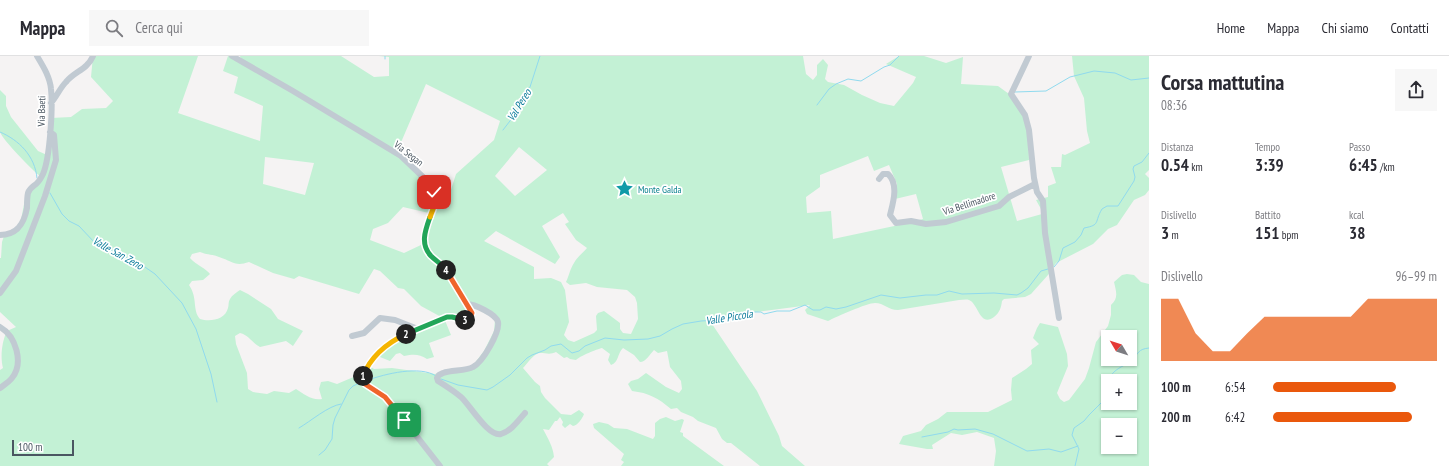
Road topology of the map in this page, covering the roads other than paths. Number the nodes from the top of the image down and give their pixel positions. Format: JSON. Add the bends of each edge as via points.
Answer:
{"nodes":[{"id":1,"x":36,"y":56,"type":"edge"},
{"id":2,"x":93,"y":56,"type":"edge"},
{"id":3,"x":232,"y":56,"type":"edge"},
{"id":4,"x":1029,"y":56,"type":"edge"},
{"id":5,"x":51,"y":103,"type":"junction"},
{"id":6,"x":50,"y":132,"type":"junction"},
{"id":7,"x":879,"y":179,"type":"dead end"},
{"id":8,"x":1035,"y":184,"type":"junction"},
{"id":9,"x":0,"y":235,"type":"edge"},
{"id":10,"x":0,"y":293,"type":"edge"},
{"id":11,"x":467,"y":304,"type":"junction"},
{"id":12,"x":1059,"y":318,"type":"dead end"},
{"id":13,"x":0,"y":327,"type":"edge"},
{"id":14,"x":418,"y":328,"type":"junction"},
{"id":15,"x":352,"y":336,"type":"dead end"},
{"id":16,"x":0,"y":388,"type":"edge"},
{"id":17,"x":525,"y":413,"type":"dead end"},
{"id":18,"x":440,"y":466,"type":"edge"}],
"edges":[{"from":1,"to":5,"type":"street","name":"Via Baeti","via":[[46,72],[51,88]]},
{"from":2,"to":5,"type":"street","via":[[86,67],[64,84]]},
{"from":3,"to":11,"type":"street","name":"Via Segan","via":[[401,156],[423,177],[434,192],[435,204],[424,237],[426,248],[444,267]]},
{"from":4,"to":8,"type":"street","via":[[1011,94],[1025,115]]},
{"from":5,"to":6,"type":"street","name":"Via Baeti"},
{"from":6,"to":9,"type":"street","via":[[44,172],[38,182],[30,188],[20,226],[15,232]]},
{"from":6,"to":10,"type":"street","name":"Via Baeti","via":[[54,135],[56,160],[16,270]]},
{"from":7,"to":8,"type":"street","name":"Via Bellimadore","via":[[883,174],[888,174],[892,178],[894,188],[890,215],[896,223],[910,221],[926,224],[946,222],[999,206],[1009,197]]},
{"from":8,"to":12,"type":"street","via":[[1043,201],[1045,233]]},
{"from":11,"to":14,"type":"street","via":[[472,313],[470,319],[447,317]]},
{"from":11,"to":17,"type":"street","via":[[495,316],[498,325],[488,350],[474,366],[443,373],[437,378],[438,381],[461,396],[480,420],[496,434],[508,430]]},
{"from":13,"to":16,"type":"street","via":[[6,331],[18,354],[17,367],[12,379]]},
{"from":14,"to":15,"type":"street","via":[[380,318],[364,333]]},
{"from":14,"to":18,"type":"street","via":[[389,343],[378,352],[363,376],[365,384],[390,402]]}]}
